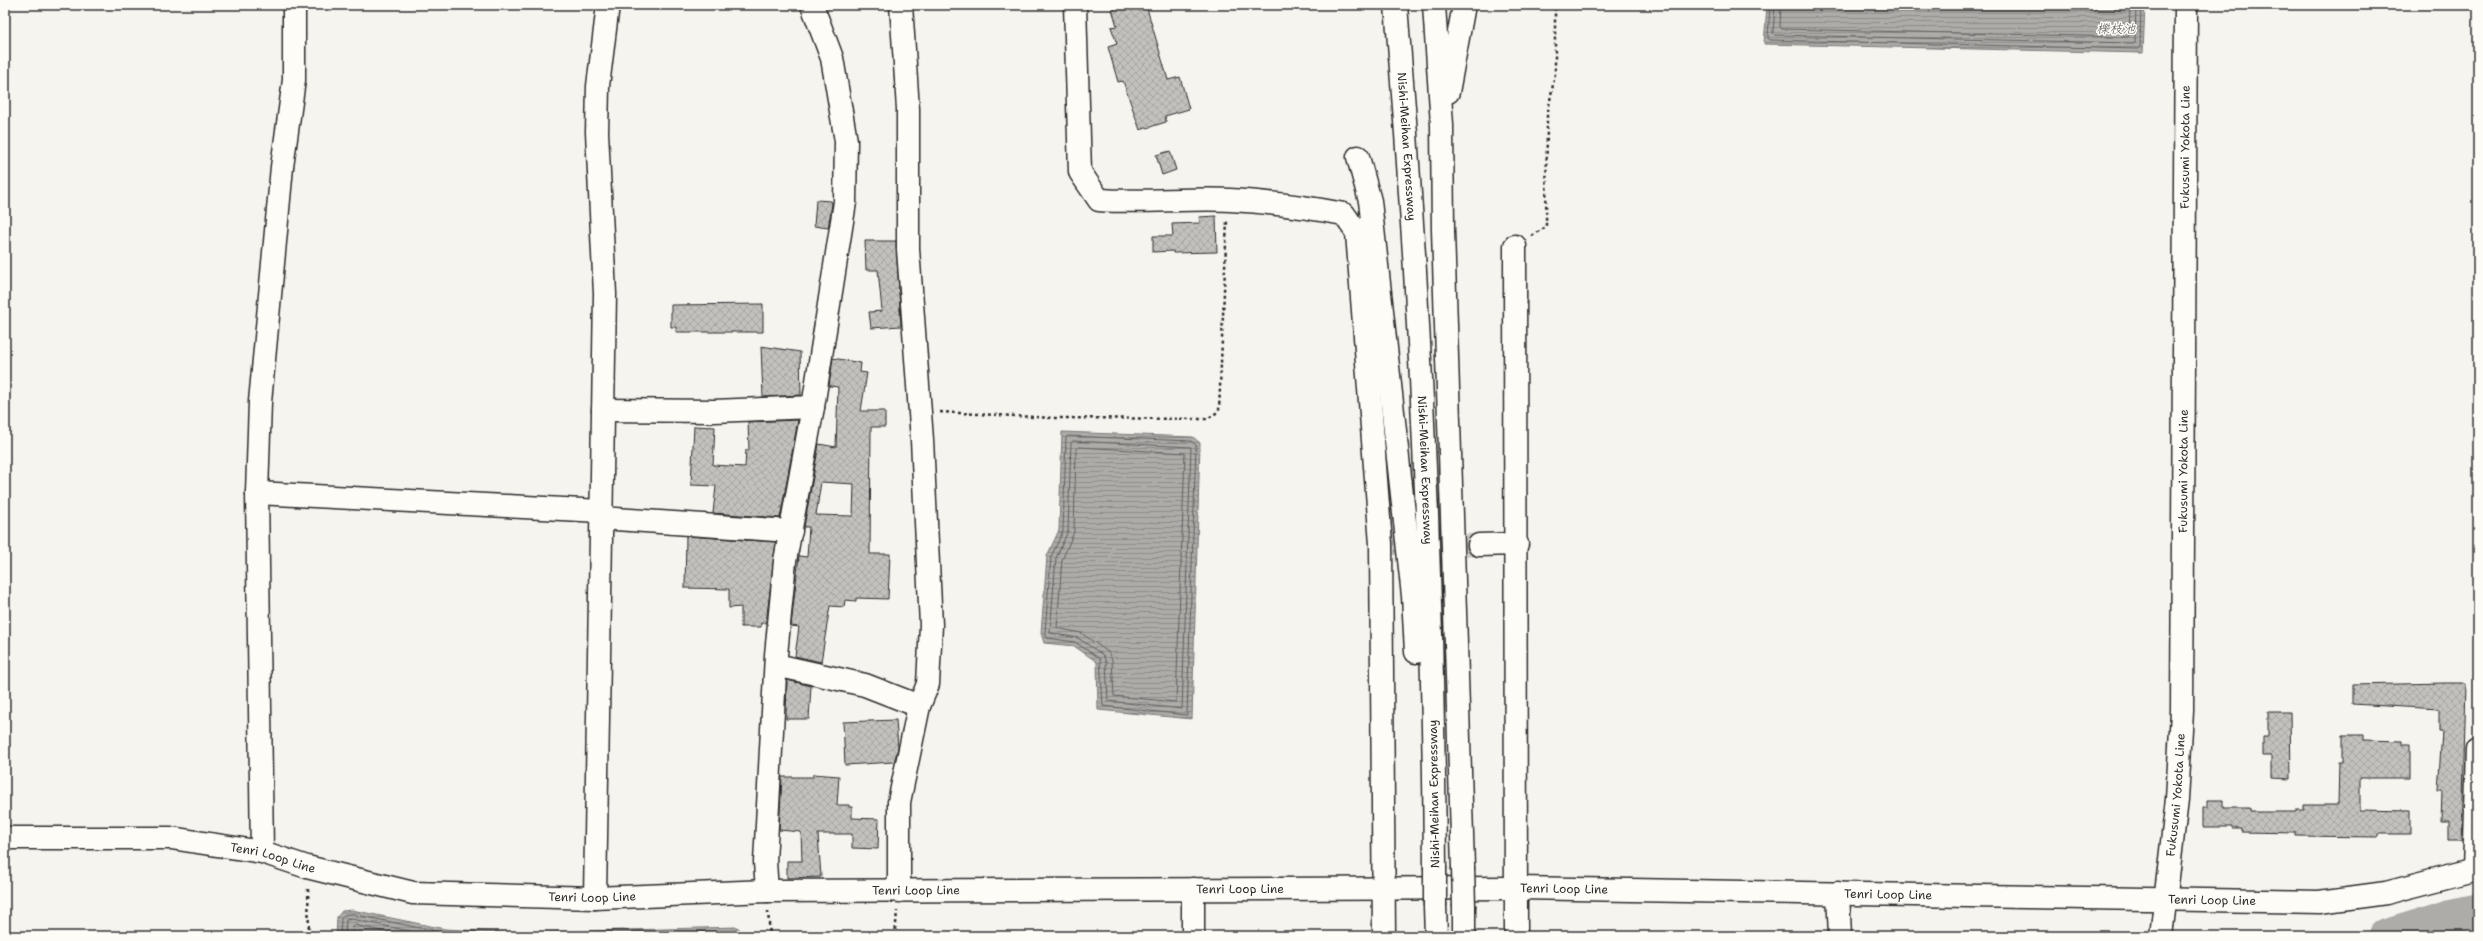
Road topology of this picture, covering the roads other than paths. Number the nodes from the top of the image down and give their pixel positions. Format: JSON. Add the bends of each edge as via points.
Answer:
{"nodes":[{"id":1,"x":294,"y":5,"type":"edge"},
{"id":2,"x":608,"y":5,"type":"edge"},
{"id":3,"x":812,"y":5,"type":"edge"},
{"id":4,"x":902,"y":5,"type":"edge"},
{"id":5,"x":1075,"y":5,"type":"edge"},
{"id":6,"x":1388,"y":5,"type":"edge"},
{"id":7,"x":1393,"y":5,"type":"edge"},
{"id":8,"x":1396,"y":5,"type":"edge"},
{"id":9,"x":1434,"y":5,"type":"edge"},
{"id":10,"x":1440,"y":5,"type":"edge"},
{"id":11,"x":1446,"y":5,"type":"edge"},
{"id":12,"x":1452,"y":5,"type":"edge"},
{"id":13,"x":1455,"y":5,"type":"edge"},
{"id":14,"x":1464,"y":5,"type":"edge"},
{"id":15,"x":2186,"y":5,"type":"edge"},
{"id":16,"x":1401,"y":65,"type":"junction"},
{"id":17,"x":1442,"y":125,"type":"junction"},
{"id":18,"x":1358,"y":156,"type":"dead end"},
{"id":19,"x":1515,"y":246,"type":"road end"},
{"id":20,"x":813,"y":407,"type":"junction"},
{"id":21,"x":603,"y":410,"type":"junction"},
{"id":22,"x":257,"y":493,"type":"junction"},
{"id":23,"x":601,"y":514,"type":"junction"},
{"id":24,"x":791,"y":531,"type":"junction"},
{"id":25,"x":1517,"y":544,"type":"junction"},
{"id":26,"x":1479,"y":545,"type":"tunnel mouth"},
{"id":27,"x":776,"y":665,"type":"junction"},
{"id":28,"x":919,"y":706,"type":"junction"},
{"id":29,"x":2478,"y":750,"type":"edge"},
{"id":30,"x":1434,"y":770,"type":"junction"},
{"id":31,"x":5,"y":838,"type":"edge"},
{"id":32,"x":262,"y":852,"type":"junction"},
{"id":33,"x":2476,"y":869,"type":"edge"},
{"id":34,"x":1383,"y":888,"type":"junction"},
{"id":35,"x":1515,"y":888,"type":"junction"},
{"id":36,"x":1193,"y":889,"type":"junction"},
{"id":37,"x":767,"y":891,"type":"junction"},
{"id":38,"x":899,"y":891,"type":"junction"},
{"id":39,"x":1838,"y":893,"type":"junction"},
{"id":40,"x":595,"y":898,"type":"junction"},
{"id":41,"x":2166,"y":899,"type":"junction"},
{"id":42,"x":1193,"y":936,"type":"edge"},
{"id":43,"x":1384,"y":936,"type":"edge"},
{"id":44,"x":1436,"y":936,"type":"edge"},
{"id":45,"x":1464,"y":936,"type":"edge"},
{"id":46,"x":1516,"y":936,"type":"edge"},
{"id":47,"x":1840,"y":936,"type":"edge"},
{"id":48,"x":2161,"y":936,"type":"edge"}],
"edges":[{"from":1,"to":22,"type":"main road","via":[[294,80],[282,167],[260,402]]},
{"from":2,"to":21,"type":"main road","via":[[598,86],[597,132],[605,294]]},
{"from":3,"to":20,"type":"main road","via":[[832,58],[846,142],[845,202]]},
{"from":4,"to":28,"type":"main road","via":[[908,109],[908,249],[920,411],[931,625],[928,684]]},
{"from":5,"to":34,"type":"main road","via":[[1080,172],[1099,200],[1228,200],[1294,205],[1344,214],[1357,233],[1386,544]]},
{"from":6,"to":16,"type":"main road"},
{"from":7,"to":16,"type":"main road"},
{"from":8,"to":16,"type":"main road","name":"Nishi-Meihan Expressway"},
{"from":9,"to":17,"type":"main road"},
{"from":10,"to":17,"type":"main road"},
{"from":11,"to":17,"type":"main road"},
{"from":12,"to":17,"type":"main road"},
{"from":13,"to":17,"type":"main road"},
{"from":14,"to":17,"type":"main road"},
{"from":15,"to":41,"type":"main road","name":"Fukusumi Yokota Line","via":[[2182,711],[2177,800]]},
{"from":16,"to":30,"type":"main road","name":"Nishi-Meihan Expressway","via":[[1419,312]]},
{"from":17,"to":45,"type":"main road","bridge":true},
{"from":18,"to":30,"type":"main road","via":[[1370,201],[1413,596],[1420,743]]},
{"from":19,"to":25,"type":"main road"},
{"from":20,"to":21,"type":"main road","via":[[714,411]]},
{"from":20,"to":24,"type":"main road"},
{"from":21,"to":23,"type":"main road"},
{"from":22,"to":23,"type":"main road"},
{"from":22,"to":32,"type":"main road"},
{"from":23,"to":24,"type":"main road"},
{"from":23,"to":40,"type":"main road"},
{"from":24,"to":27,"type":"main road","via":[[785,561]]},
{"from":25,"to":26,"type":"main road"},
{"from":25,"to":35,"type":"main road"},
{"from":27,"to":28,"type":"main road","via":[[865,685]]},
{"from":27,"to":37,"type":"main road","via":[[765,862]]},
{"from":28,"to":38,"type":"main road","via":[[899,802]]},
{"from":29,"to":33,"type":"main road"},
{"from":30,"to":44,"type":"main road","name":"Nishi-Meihan Expressway","bridge":true},
{"from":31,"to":32,"type":"main road","name":"Tenri Loop Line","via":[[171,838]]},
{"from":32,"to":40,"type":"main road","name":"Tenri Loop Line","via":[[307,867],[413,893]]},
{"from":33,"to":41,"type":"main road","name":"Tenri Loop Line","via":[[2386,893],[2319,902]]},
{"from":34,"to":35,"type":"main road","name":"Tenri Loop Line"},
{"from":34,"to":36,"type":"main road","name":"Tenri Loop Line"},
{"from":34,"to":43,"type":"main road"},
{"from":35,"to":39,"type":"main road","name":"Tenri Loop Line"},
{"from":35,"to":46,"type":"main road"},
{"from":36,"to":38,"type":"main road","name":"Tenri Loop Line"},
{"from":36,"to":42,"type":"main road"},
{"from":37,"to":38,"type":"main road","name":"Tenri Loop Line"},
{"from":37,"to":40,"type":"main road","name":"Tenri Loop Line"},
{"from":39,"to":41,"type":"main road","name":"Tenri Loop Line"},
{"from":39,"to":47,"type":"main road"},
{"from":41,"to":48,"type":"main road","name":"Fukusumi Yokota Line"}]}
